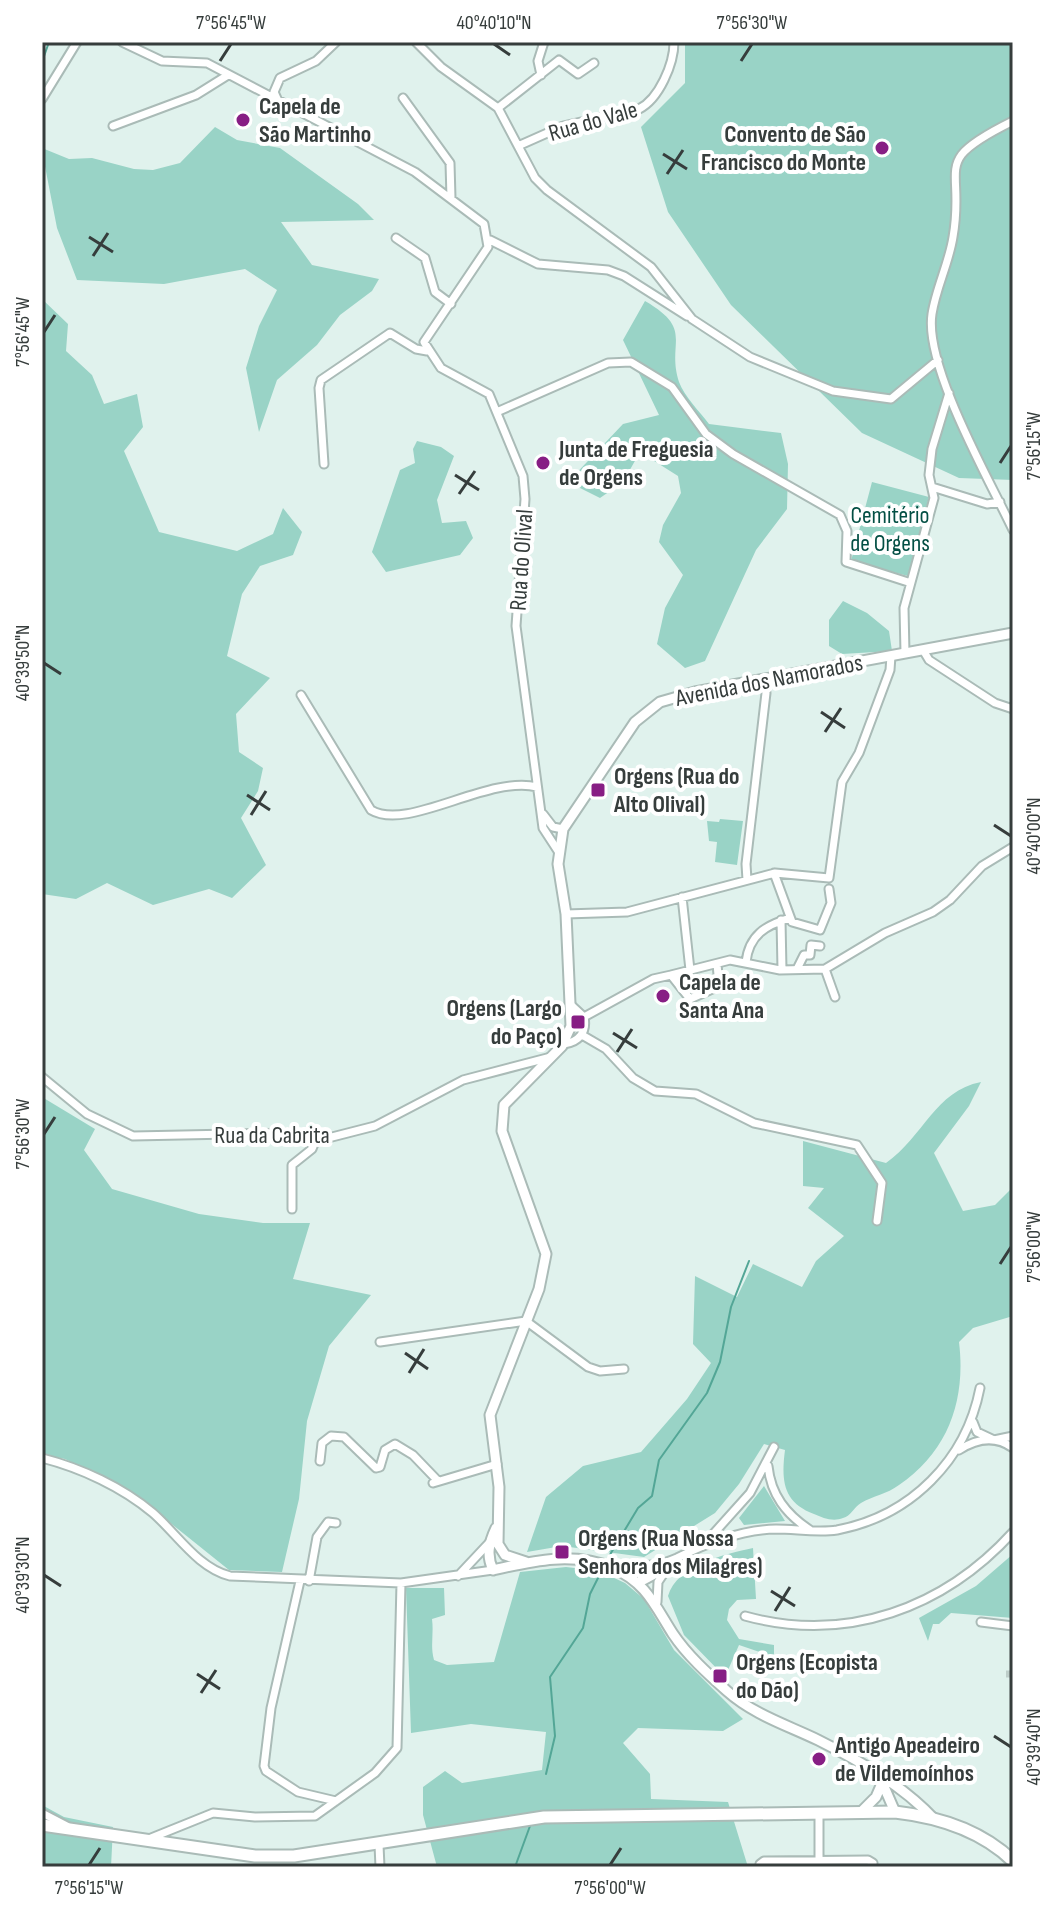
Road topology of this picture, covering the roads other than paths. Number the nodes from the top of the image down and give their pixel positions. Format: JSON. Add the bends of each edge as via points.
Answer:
{"nodes":[{"id":1,"x":74,"y":42,"type":"edge"},
{"id":2,"x":122,"y":42,"type":"edge"},
{"id":3,"x":336,"y":42,"type":"edge"},
{"id":4,"x":416,"y":42,"type":"edge"},
{"id":5,"x":544,"y":42,"type":"edge"},
{"id":6,"x":674,"y":42,"type":"edge"},
{"id":7,"x":594,"y":63,"type":"dead end"},
{"id":8,"x":228,"y":75,"type":"junction"},
{"id":9,"x":541,"y":75,"type":"junction"},
{"id":10,"x":403,"y":98,"type":"dead end"},
{"id":11,"x":42,"y":99,"type":"edge"},
{"id":12,"x":280,"y":102,"type":"junction"},
{"id":13,"x":498,"y":108,"type":"junction"},
{"id":14,"x":1013,"y":121,"type":"edge"},
{"id":15,"x":113,"y":126,"type":"dead end"},
{"id":16,"x":518,"y":146,"type":"junction"},
{"id":17,"x":451,"y":198,"type":"junction"},
{"id":18,"x":396,"y":238,"type":"dead end"},
{"id":19,"x":490,"y":240,"type":"junction"},
{"id":20,"x":451,"y":304,"type":"junction"},
{"id":21,"x":692,"y":319,"type":"junction"},
{"id":22,"x":427,"y":351,"type":"junction"},
{"id":23,"x":938,"y":360,"type":"junction"},
{"id":24,"x":949,"y":393,"type":"junction"},
{"id":25,"x":499,"y":411,"type":"junction"},
{"id":26,"x":324,"y":464,"type":"dead end"},
{"id":27,"x":932,"y":487,"type":"junction"},
{"id":28,"x":1000,"y":502,"type":"junction"},
{"id":29,"x":1013,"y":530,"type":"edge"},
{"id":30,"x":908,"y":582,"type":"junction"},
{"id":31,"x":1013,"y":633,"type":"edge"},
{"id":32,"x":923,"y":650,"type":"junction"},
{"id":33,"x":905,"y":653,"type":"junction"},
{"id":34,"x":891,"y":656,"type":"junction"},
{"id":35,"x":764,"y":679,"type":"junction"},
{"id":36,"x":301,"y":695,"type":"dead end"},
{"id":37,"x":1013,"y":709,"type":"edge"},
{"id":38,"x":537,"y":787,"type":"junction"},
{"id":39,"x":540,"y":809,"type":"junction"},
{"id":40,"x":563,"y":829,"type":"junction"},
{"id":41,"x":1013,"y":847,"type":"edge"},
{"id":42,"x":558,"y":851,"type":"junction"},
{"id":43,"x":774,"y":873,"type":"junction"},
{"id":44,"x":747,"y":880,"type":"junction"},
{"id":45,"x":829,"y":889,"type":"dead end"},
{"id":46,"x":682,"y":897,"type":"junction"},
{"id":47,"x":566,"y":914,"type":"junction"},
{"id":48,"x":790,"y":918,"type":"junction"},
{"id":49,"x":781,"y":920,"type":"junction"},
{"id":50,"x":811,"y":927,"type":"junction"},
{"id":51,"x":746,"y":962,"type":"junction"},
{"id":52,"x":717,"y":964,"type":"junction"},
{"id":53,"x":797,"y":969,"type":"junction"},
{"id":54,"x":825,"y":969,"type":"junction"},
{"id":55,"x":690,"y":970,"type":"junction"},
{"id":56,"x":782,"y":970,"type":"junction"},
{"id":57,"x":671,"y":975,"type":"junction"},
{"id":58,"x":835,"y":997,"type":"dead end"},
{"id":59,"x":570,"y":1004,"type":"junction"},
{"id":60,"x":584,"y":1017,"type":"junction"},
{"id":61,"x":582,"y":1035,"type":"junction"},
{"id":62,"x":564,"y":1044,"type":"junction"},
{"id":63,"x":553,"y":1057,"type":"junction"},
{"id":64,"x":42,"y":1077,"type":"edge"},
{"id":65,"x":317,"y":1137,"type":"junction"},
{"id":66,"x":292,"y":1209,"type":"dead end"},
{"id":67,"x":877,"y":1221,"type":"dead end"},
{"id":68,"x":526,"y":1321,"type":"junction"},
{"id":69,"x":380,"y":1342,"type":"dead end"},
{"id":70,"x":624,"y":1369,"type":"dead end"},
{"id":71,"x":980,"y":1388,"type":"dead end"},
{"id":72,"x":972,"y":1417,"type":"junction"},
{"id":73,"x":1013,"y":1436,"type":"edge"},
{"id":74,"x":994,"y":1440,"type":"junction"},
{"id":75,"x":774,"y":1447,"type":"dead end"},
{"id":76,"x":1013,"y":1448,"type":"edge"},
{"id":77,"x":957,"y":1451,"type":"junction"},
{"id":78,"x":42,"y":1458,"type":"edge"},
{"id":79,"x":320,"y":1461,"type":"dead end"},
{"id":80,"x":497,"y":1464,"type":"junction"},
{"id":81,"x":767,"y":1464,"type":"junction"},
{"id":82,"x":336,"y":1523,"type":"dead end"},
{"id":83,"x":497,"y":1526,"type":"junction"},
{"id":84,"x":813,"y":1531,"type":"junction"},
{"id":85,"x":1013,"y":1532,"type":"edge"},
{"id":86,"x":489,"y":1543,"type":"junction"},
{"id":87,"x":703,"y":1546,"type":"junction"},
{"id":88,"x":500,"y":1550,"type":"junction"},
{"id":89,"x":673,"y":1560,"type":"junction"},
{"id":90,"x":526,"y":1562,"type":"junction"},
{"id":91,"x":653,"y":1565,"type":"junction"},
{"id":92,"x":611,"y":1567,"type":"junction"},
{"id":93,"x":493,"y":1570,"type":"junction"},
{"id":94,"x":664,"y":1570,"type":"junction"},
{"id":95,"x":456,"y":1578,"type":"junction"},
{"id":96,"x":304,"y":1581,"type":"junction"},
{"id":97,"x":401,"y":1583,"type":"junction"},
{"id":98,"x":638,"y":1584,"type":"junction"},
{"id":99,"x":657,"y":1602,"type":"junction"},
{"id":100,"x":745,"y":1616,"type":"dead end"},
{"id":101,"x":981,"y":1622,"type":"dead end"},
{"id":102,"x":1013,"y":1626,"type":"edge"},
{"id":103,"x":880,"y":1778,"type":"junction"},
{"id":104,"x":896,"y":1785,"type":"junction"},
{"id":105,"x":336,"y":1801,"type":"junction"},
{"id":106,"x":862,"y":1811,"type":"junction"},
{"id":107,"x":819,"y":1812,"type":"junction"},
{"id":108,"x":895,"y":1812,"type":"junction"},
{"id":109,"x":42,"y":1813,"type":"edge"},
{"id":110,"x":934,"y":1819,"type":"junction"},
{"id":111,"x":185,"y":1823,"type":"junction"},
{"id":112,"x":42,"y":1825,"type":"edge"},
{"id":113,"x":73,"y":1829,"type":"junction"},
{"id":114,"x":169,"y":1829,"type":"junction"},
{"id":115,"x":144,"y":1840,"type":"junction"},
{"id":116,"x":168,"y":1844,"type":"junction"},
{"id":117,"x":379,"y":1845,"type":"junction"},
{"id":118,"x":190,"y":1847,"type":"junction"},
{"id":119,"x":819,"y":1860,"type":"junction"},
{"id":120,"x":1013,"y":1861,"type":"edge"},
{"id":121,"x":873,"y":1863,"type":"dead end"},
{"id":122,"x":760,"y":1864,"type":"dead end"},
{"id":123,"x":380,"y":1867,"type":"edge"}],
"edges":[{"from":1,"to":11,"type":"street"},
{"from":2,"to":8,"type":"street","via":[[149,58],[207,63]]},
{"from":3,"to":12,"type":"street","via":[[316,61],[280,78],[274,92]]},
{"from":4,"to":13,"type":"street"},
{"from":5,"to":9,"type":"street","via":[[538,61]]},
{"from":6,"to":16,"type":"street","name":"Rua do Vale","via":[[672,59],[651,103],[563,126]]},
{"from":7,"to":9,"type":"street","via":[[578,74],[559,60]]},
{"from":8,"to":12,"type":"street"},
{"from":8,"to":15,"type":"street","via":[[196,95]]},
{"from":9,"to":13,"type":"street"},
{"from":10,"to":17,"type":"street","via":[[450,163]]},
{"from":12,"to":17,"type":"street","via":[[388,157]]},
{"from":13,"to":16,"type":"street"},
{"from":14,"to":23,"type":"street","via":[[969,145],[955,166],[953,237],[932,314]]},
{"from":16,"to":21,"type":"street","via":[[541,184],[651,267]]},
{"from":17,"to":19,"type":"street","via":[[481,221]]},
{"from":18,"to":20,"type":"street","via":[[425,258],[435,292]]},
{"from":19,"to":20,"type":"street"},
{"from":19,"to":21,"type":"street","via":[[538,264],[624,276]]},
{"from":20,"to":22,"type":"street","via":[[427,333]]},
{"from":21,"to":23,"type":"street","via":[[750,357],[833,391],[891,399]]},
{"from":22,"to":25,"type":"street","name":"Rua do Olival","via":[[441,368],[489,394]]},
{"from":22,"to":26,"type":"street","name":"Rua do Olival","via":[[390,333],[325,375],[319,388]]},
{"from":23,"to":24,"type":"street"},
{"from":24,"to":27,"type":"street","via":[[932,449]]},
{"from":24,"to":28,"type":"street"},
{"from":25,"to":30,"type":"street","via":[[608,363],[631,362],[672,387],[706,434],[733,454],[840,515],[847,531],[846,562]]},
{"from":25,"to":38,"type":"street","name":"Rua do Olival","via":[[523,479],[516,626]]},
{"from":27,"to":28,"type":"street","via":[[987,504]]},
{"from":27,"to":30,"type":"street","via":[[934,498]]},
{"from":28,"to":29,"type":"street"},
{"from":30,"to":33,"type":"street"},
{"from":31,"to":32,"type":"street","name":"Avenida dos Namorados"},
{"from":32,"to":33,"type":"street","name":"Avenida dos Namorados"},
{"from":32,"to":37,"type":"street","via":[[929,660]]},
{"from":33,"to":34,"type":"street","name":"Avenida dos Namorados"},
{"from":34,"to":35,"type":"street","name":"Avenida dos Namorados"},
{"from":34,"to":43,"type":"street","via":[[859,753],[842,782],[829,878]]},
{"from":35,"to":40,"type":"street","name":"Avenida dos Namorados","via":[[660,702],[635,722]]},
{"from":35,"to":44,"type":"street"},
{"from":36,"to":38,"type":"street","via":[[378,814],[400,815],[509,783]]},
{"from":38,"to":39,"type":"street","name":"Rua do Olival"},
{"from":39,"to":40,"type":"street","via":[[553,827]]},
{"from":39,"to":42,"type":"street","name":"Rua do Olival","via":[[543,828]]},
{"from":40,"to":42,"type":"street","name":"Avenida dos Namorados"},
{"from":41,"to":54,"type":"street","via":[[982,866],[933,912]]},
{"from":42,"to":47,"type":"street","name":"Avenida dos Namorados"},
{"from":43,"to":44,"type":"street"},
{"from":43,"to":48,"type":"street"},
{"from":44,"to":46,"type":"street"},
{"from":45,"to":50,"type":"street","via":[[829,912],[820,930]]},
{"from":46,"to":47,"type":"street","via":[[627,912]]},
{"from":46,"to":55,"type":"street"},
{"from":47,"to":59,"type":"street","name":"Avenida dos Namorados"},
{"from":48,"to":49,"type":"street"},
{"from":48,"to":50,"type":"street"},
{"from":49,"to":51,"type":"street","via":[[750,942]]},
{"from":49,"to":56,"type":"street"},
{"from":50,"to":53,"type":"street","via":[[815,946]]},
{"from":51,"to":52,"type":"street"},
{"from":51,"to":56,"type":"street"},
{"from":52,"to":55,"type":"street"},
{"from":52,"to":57,"type":"street","via":[[719,986],[690,999]]},
{"from":53,"to":54,"type":"street"},
{"from":53,"to":56,"type":"street"},
{"from":54,"to":58,"type":"street"},
{"from":55,"to":57,"type":"street"},
{"from":57,"to":60,"type":"street","via":[[653,979]]},
{"from":59,"to":60,"type":"street"},
{"from":59,"to":62,"type":"street","name":"Avenida dos Namorados","via":[[571,1026]]},
{"from":60,"to":61,"type":"street"},
{"from":61,"to":62,"type":"street"},
{"from":61,"to":67,"type":"street","via":[[655,1091],[696,1094],[754,1123],[857,1145],[882,1183]]},
{"from":62,"to":63,"type":"street"},
{"from":63,"to":65,"type":"street","name":"Rua da Cabrita","via":[[463,1080],[375,1126]]},
{"from":63,"to":68,"type":"street","via":[[510,1097],[501,1115],[546,1254]]},
{"from":64,"to":65,"type":"street","name":"Rua da Cabrita","via":[[87,1114],[133,1136]]},
{"from":65,"to":66,"type":"street","via":[[312,1149],[292,1165]]},
{"from":68,"to":69,"type":"street"},
{"from":68,"to":70,"type":"street","via":[[588,1367]]},
{"from":68,"to":80,"type":"street","via":[[490,1415]]},
{"from":71,"to":72,"type":"street"},
{"from":72,"to":74,"type":"street","via":[[974,1429]]},
{"from":72,"to":77,"type":"street"},
{"from":73,"to":74,"type":"street"},
{"from":74,"to":76,"type":"street"},
{"from":74,"to":77,"type":"street","via":[[971,1442]]},
{"from":75,"to":81,"type":"street"},
{"from":77,"to":84,"type":"street","via":[[926,1487],[895,1508],[849,1527]]},
{"from":78,"to":96,"type":"street","via":[[77,1469],[137,1501],[221,1574]]},
{"from":79,"to":80,"type":"street","via":[[322,1443],[331,1436],[344,1437],[376,1468],[385,1450],[395,1444],[427,1467],[435,1482]]},
{"from":80,"to":83,"type":"street"},
{"from":81,"to":84,"type":"street","via":[[780,1502]]},
{"from":81,"to":87,"type":"street","via":[[750,1493]]},
{"from":82,"to":96,"type":"street","via":[[328,1522],[317,1537]]},
{"from":83,"to":86,"type":"street"},
{"from":83,"to":88,"type":"street"},
{"from":84,"to":87,"type":"street","via":[[751,1532]]},
{"from":85,"to":100,"type":"street","via":[[953,1585],[881,1618],[815,1627]]},
{"from":86,"to":93,"type":"street"},
{"from":86,"to":95,"type":"street"},
{"from":87,"to":89,"type":"street"},
{"from":88,"to":90,"type":"street"},
{"from":88,"to":93,"type":"street"},
{"from":89,"to":91,"type":"street"},
{"from":89,"to":94,"type":"street"},
{"from":90,"to":92,"type":"street","via":[[568,1559]]},
{"from":90,"to":93,"type":"street"},
{"from":91,"to":92,"type":"street"},
{"from":91,"to":98,"type":"street"},
{"from":92,"to":98,"type":"street"},
{"from":93,"to":95,"type":"street"},
{"from":94,"to":98,"type":"street"},
{"from":94,"to":99,"type":"street"},
{"from":95,"to":97,"type":"street"},
{"from":96,"to":97,"type":"street"},
{"from":96,"to":105,"type":"street","via":[[269,1718],[264,1766],[298,1792]]},
{"from":97,"to":105,"type":"street","via":[[397,1748],[375,1773]]},
{"from":98,"to":99,"type":"street"},
{"from":99,"to":103,"type":"street","via":[[686,1650],[745,1706]]},
{"from":101,"to":102,"type":"street"},
{"from":103,"to":104,"type":"street"},
{"from":103,"to":106,"type":"street","via":[[876,1797]]},
{"from":103,"to":108,"type":"street"},
{"from":104,"to":108,"type":"street","via":[[900,1799]]},
{"from":104,"to":110,"type":"street"},
{"from":105,"to":111,"type":"street","via":[[315,1816],[213,1813]]},
{"from":106,"to":107,"type":"main road"},
{"from":106,"to":108,"type":"main road"},
{"from":107,"to":117,"type":"main road","via":[[544,1817]]},
{"from":107,"to":119,"type":"street"},
{"from":108,"to":110,"type":"main road"},
{"from":109,"to":113,"type":"street"},
{"from":110,"to":120,"type":"main road","via":[[968,1830]]},
{"from":111,"to":114,"type":"street"},
{"from":111,"to":118,"type":"street","via":[[181,1838]]},
{"from":112,"to":113,"type":"main road"},
{"from":113,"to":115,"type":"main road"},
{"from":114,"to":115,"type":"street"},
{"from":114,"to":116,"type":"street"},
{"from":115,"to":116,"type":"main road"},
{"from":116,"to":118,"type":"main road"},
{"from":117,"to":118,"type":"main road","via":[[294,1856]]},
{"from":117,"to":123,"type":"street"},
{"from":119,"to":121,"type":"street"},
{"from":119,"to":122,"type":"street"}]}
